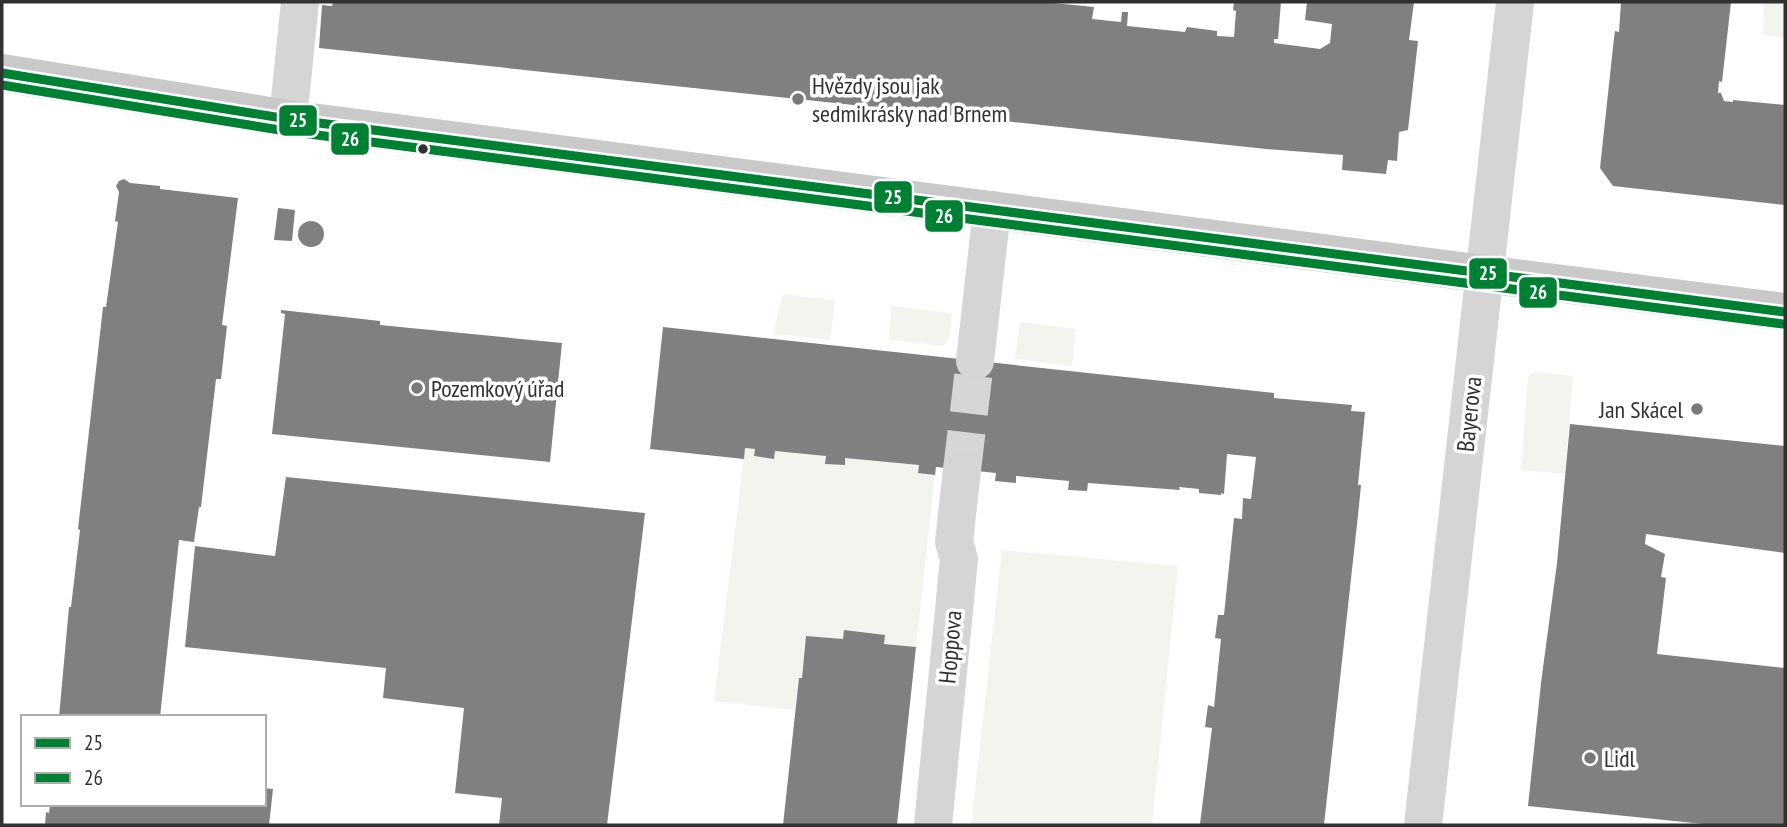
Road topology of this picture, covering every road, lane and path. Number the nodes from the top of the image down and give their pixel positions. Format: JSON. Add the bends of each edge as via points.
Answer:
{"nodes":[{"id":1,"x":300,"y":2,"type":"edge"},
{"id":2,"x":1515,"y":2,"type":"edge"},
{"id":3,"x":2,"y":73,"type":"edge"},
{"id":4,"x":288,"y":119,"type":"junction"},
{"id":5,"x":992,"y":210,"type":"junction"},
{"id":6,"x":1484,"y":274,"type":"junction"},
{"id":7,"x":1785,"y":312,"type":"edge"},
{"id":8,"x":975,"y":361,"type":"tunnel mouth"},
{"id":9,"x":962,"y":470,"type":"tunnel mouth"},
{"id":10,"x":933,"y":825,"type":"edge"},
{"id":11,"x":1423,"y":825,"type":"edge"}],
"edges":[{"from":1,"to":4,"type":"street"},
{"from":2,"to":6,"type":"street","name":"Bayerova"},
{"from":3,"to":4,"type":"main road"},
{"from":4,"to":5,"type":"main road"},
{"from":5,"to":6,"type":"main road"},
{"from":5,"to":8,"type":"street"},
{"from":6,"to":7,"type":"main road"},
{"from":6,"to":11,"type":"street","name":"Bayerova"},
{"from":9,"to":10,"type":"street","name":"Hoppova","via":[[954,542],[959,559]]}]}
